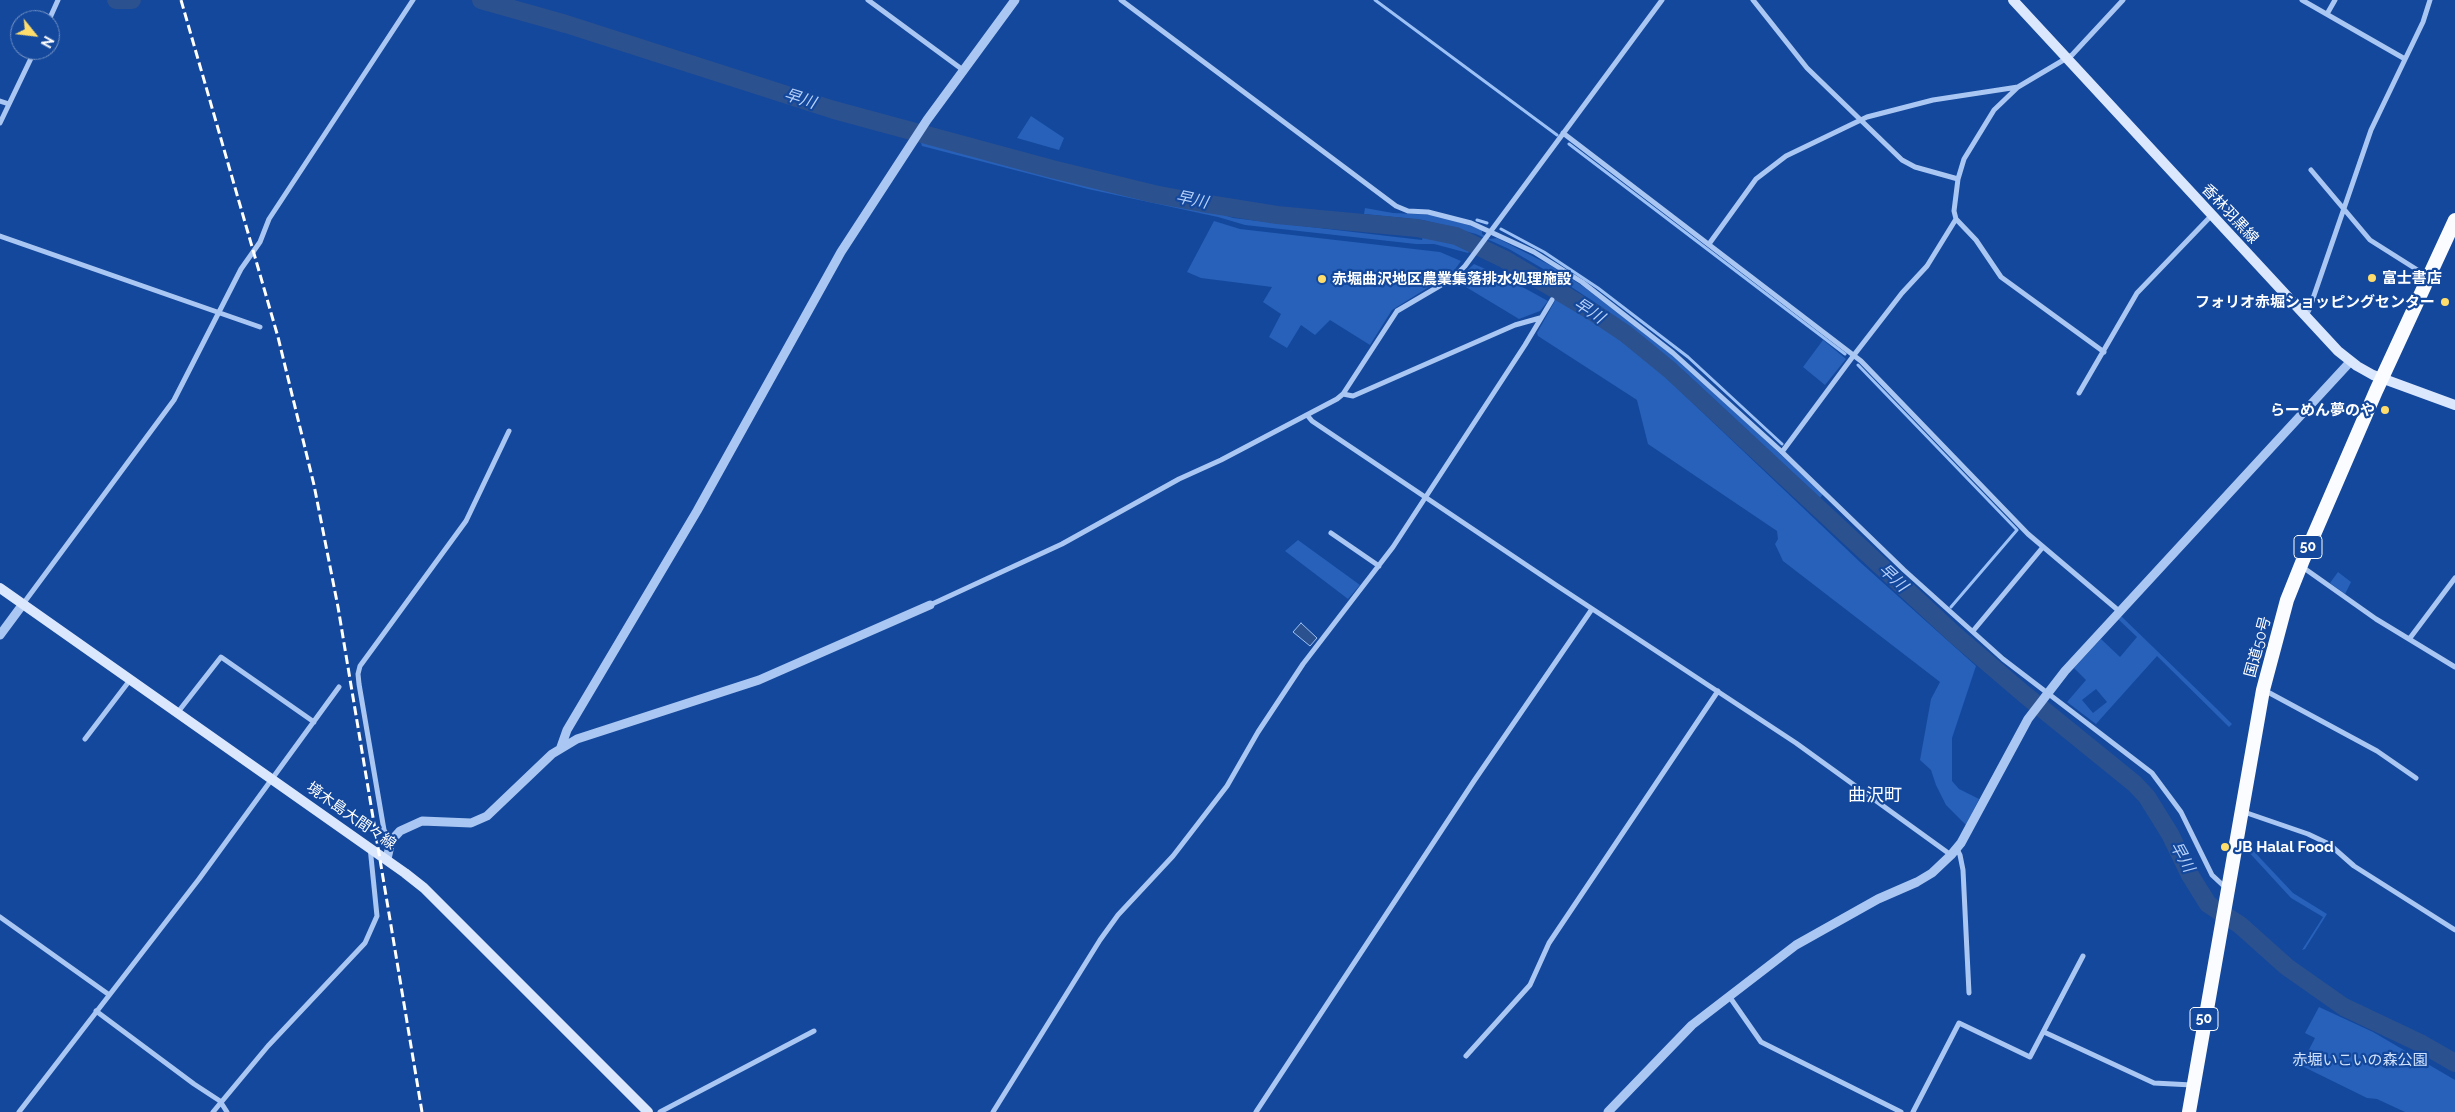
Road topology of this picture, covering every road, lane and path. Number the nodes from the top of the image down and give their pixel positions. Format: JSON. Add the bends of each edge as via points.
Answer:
{"nodes":[{"id":1,"x":412,"y":0,"type":"edge"},
{"id":2,"x":868,"y":0,"type":"edge"},
{"id":3,"x":1015,"y":0,"type":"edge"},
{"id":4,"x":1121,"y":0,"type":"edge"},
{"id":5,"x":1662,"y":0,"type":"edge"},
{"id":6,"x":1752,"y":0,"type":"edge"},
{"id":7,"x":2013,"y":0,"type":"edge"},
{"id":8,"x":2123,"y":0,"type":"edge"},
{"id":9,"x":2302,"y":0,"type":"edge"},
{"id":10,"x":2335,"y":0,"type":"edge"},
{"id":11,"x":2430,"y":0,"type":"edge"},
{"id":12,"x":2327,"y":14,"type":"junction"},
{"id":13,"x":2067,"y":59,"type":"junction"},
{"id":14,"x":2405,"y":59,"type":"junction"},
{"id":15,"x":30,"y":60,"type":"edge"},
{"id":16,"x":963,"y":70,"type":"junction"},
{"id":17,"x":2018,"y":87,"type":"junction"},
{"id":18,"x":0,"y":101,"type":"edge"},
{"id":19,"x":8,"y":104,"type":"junction"},
{"id":20,"x":1860,"y":120,"type":"junction"},
{"id":21,"x":0,"y":123,"type":"edge"},
{"id":22,"x":1564,"y":133,"type":"junction"},
{"id":23,"x":2311,"y":170,"type":"dead end"},
{"id":24,"x":1958,"y":179,"type":"junction"},
{"id":25,"x":2344,"y":210,"type":"junction"},
{"id":26,"x":2211,"y":216,"type":"junction"},
{"id":27,"x":1956,"y":220,"type":"junction"},
{"id":28,"x":2455,"y":220,"type":"edge"},
{"id":29,"x":1489,"y":233,"type":"junction"},
{"id":30,"x":0,"y":236,"type":"edge"},
{"id":31,"x":1709,"y":244,"type":"junction"},
{"id":32,"x":2428,"y":277,"type":"junction"},
{"id":33,"x":1552,"y":300,"type":"dead end"},
{"id":34,"x":219,"y":312,"type":"junction"},
{"id":35,"x":2304,"y":317,"type":"junction"},
{"id":36,"x":1540,"y":318,"type":"junction"},
{"id":37,"x":260,"y":327,"type":"dead end"},
{"id":38,"x":2104,"y":352,"type":"junction"},
{"id":39,"x":1854,"y":355,"type":"junction"},
{"id":40,"x":2350,"y":362,"type":"junction"},
{"id":41,"x":2381,"y":378,"type":"junction"},
{"id":42,"x":2079,"y":393,"type":"dead end"},
{"id":43,"x":1343,"y":394,"type":"junction"},
{"id":44,"x":2455,"y":405,"type":"edge"},
{"id":45,"x":1307,"y":415,"type":"junction"},
{"id":46,"x":509,"y":431,"type":"dead end"},
{"id":47,"x":1782,"y":452,"type":"junction"},
{"id":48,"x":1425,"y":496,"type":"junction"},
{"id":49,"x":1331,"y":533,"type":"dead end"},
{"id":50,"x":2043,"y":548,"type":"junction"},
{"id":51,"x":1379,"y":566,"type":"junction"},
{"id":52,"x":2300,"y":566,"type":"junction"},
{"id":53,"x":2455,"y":578,"type":"edge"},
{"id":54,"x":0,"y":588,"type":"edge"},
{"id":55,"x":23,"y":604,"type":"junction"},
{"id":56,"x":930,"y":605,"type":"joint"},
{"id":57,"x":1592,"y":609,"type":"junction"},
{"id":58,"x":2119,"y":611,"type":"junction"},
{"id":59,"x":1973,"y":631,"type":"junction"},
{"id":60,"x":0,"y":635,"type":"edge"},
{"id":61,"x":2410,"y":638,"type":"junction"},
{"id":62,"x":2455,"y":667,"type":"edge"},
{"id":63,"x":130,"y":679,"type":"junction"},
{"id":64,"x":340,"y":687,"type":"dead end"},
{"id":65,"x":2263,"y":690,"type":"junction"},
{"id":66,"x":1718,"y":691,"type":"junction"},
{"id":67,"x":2047,"y":694,"type":"junction"},
{"id":68,"x":178,"y":712,"type":"junction"},
{"id":69,"x":314,"y":722,"type":"junction"},
{"id":70,"x":85,"y":739,"type":"dead end"},
{"id":71,"x":560,"y":747,"type":"junction"},
{"id":72,"x":272,"y":778,"type":"junction"},
{"id":73,"x":2416,"y":778,"type":"dead end"},
{"id":74,"x":2241,"y":812,"type":"junction"},
{"id":75,"x":391,"y":841,"type":"junction"},
{"id":76,"x":370,"y":847,"type":"junction"},
{"id":77,"x":1954,"y":852,"type":"junction"},
{"id":78,"x":387,"y":859,"type":"junction"},
{"id":79,"x":2227,"y":892,"type":"junction"},
{"id":80,"x":0,"y":917,"type":"edge"},
{"id":81,"x":2455,"y":930,"type":"edge"},
{"id":82,"x":2082,"y":956,"type":"dead end"},
{"id":83,"x":1969,"y":993,"type":"dead end"},
{"id":84,"x":108,"y":994,"type":"junction"},
{"id":85,"x":1729,"y":996,"type":"junction"},
{"id":86,"x":96,"y":1011,"type":"junction"},
{"id":87,"x":814,"y":1031,"type":"dead end"},
{"id":88,"x":2044,"y":1032,"type":"junction"},
{"id":89,"x":1466,"y":1056,"type":"dead end"},
{"id":90,"x":2193,"y":1085,"type":"junction"},
{"id":91,"x":220,"y":1101,"type":"junction"},
{"id":92,"x":19,"y":1112,"type":"edge"},
{"id":93,"x":213,"y":1112,"type":"edge"},
{"id":94,"x":228,"y":1112,"type":"edge"},
{"id":95,"x":648,"y":1112,"type":"edge"},
{"id":96,"x":660,"y":1112,"type":"edge"},
{"id":97,"x":993,"y":1112,"type":"edge"},
{"id":98,"x":1256,"y":1112,"type":"edge"},
{"id":99,"x":1608,"y":1112,"type":"edge"},
{"id":100,"x":1901,"y":1112,"type":"edge"},
{"id":101,"x":1913,"y":1112,"type":"edge"},
{"id":102,"x":2189,"y":1112,"type":"edge"}],
"edges":[{"from":1,"to":34,"type":"street","via":[[270,219]]},
{"from":2,"to":16,"type":"street"},
{"from":3,"to":16,"type":"street"},
{"from":4,"to":29,"type":"street","via":[[1396,206],[1408,211],[1444,215]]},
{"from":5,"to":22,"type":"street"},
{"from":6,"to":20,"type":"street","via":[[1807,68]]},
{"from":7,"to":13,"type":"main road","name":"香林羽黒線"},
{"from":8,"to":13,"type":"street"},
{"from":9,"to":12,"type":"street"},
{"from":10,"to":12,"type":"street"},
{"from":11,"to":14,"type":"street"},
{"from":12,"to":14,"type":"street"},
{"from":13,"to":17,"type":"street"},
{"from":13,"to":26,"type":"main road","name":"香林羽黒線"},
{"from":14,"to":25,"type":"street","via":[[2371,130]]},
{"from":15,"to":19,"type":"street"},
{"from":16,"to":71,"type":"street","via":[[912,142],[842,252],[697,512]]},
{"from":17,"to":20,"type":"street","via":[[1933,100]]},
{"from":17,"to":24,"type":"street","via":[[1984,124],[1964,159]]},
{"from":18,"to":19,"type":"street"},
{"from":19,"to":21,"type":"street"},
{"from":20,"to":24,"type":"street","via":[[1908,164]]},
{"from":20,"to":31,"type":"street","via":[[1766,169]]},
{"from":22,"to":29,"type":"street"},
{"from":22,"to":31,"type":"street"},
{"from":23,"to":25,"type":"street"},
{"from":24,"to":27,"type":"street"},
{"from":25,"to":32,"type":"street","via":[[2379,247]]},
{"from":25,"to":35,"type":"street"},
{"from":26,"to":35,"type":"main road","name":"香林羽黒線"},
{"from":26,"to":38,"type":"street","via":[[2136,294]]},
{"from":27,"to":38,"type":"street","via":[[1976,240],[2001,277]]},
{"from":27,"to":39,"type":"street","via":[[1927,266]]},
{"from":28,"to":32,"type":"highway","name":"国道50号","number":"50"},
{"from":29,"to":43,"type":"street","via":[[1453,278],[1397,311]]},
{"from":29,"to":47,"type":"street","via":[[1558,267],[1607,301],[1685,362]]},
{"from":30,"to":34,"type":"street"},
{"from":31,"to":39,"type":"street"},
{"from":32,"to":41,"type":"highway","name":"国道50号","number":"50"},
{"from":33,"to":36,"type":"street"},
{"from":34,"to":37,"type":"street"},
{"from":34,"to":55,"type":"street","via":[[174,400]]},
{"from":35,"to":40,"type":"main road","name":"香林羽黒線"},
{"from":36,"to":43,"type":"street","via":[[1515,325],[1353,396]]},
{"from":36,"to":48,"type":"street"},
{"from":38,"to":42,"type":"street"},
{"from":39,"to":47,"type":"street"},
{"from":39,"to":50,"type":"street"},
{"from":40,"to":41,"type":"main road","name":"香林羽黒線"},
{"from":40,"to":58,"type":"street"},
{"from":41,"to":44,"type":"main road","name":"香林羽黒線"},
{"from":41,"to":52,"type":"highway","name":"国道50号","number":"50"},
{"from":43,"to":45,"type":"street"},
{"from":45,"to":48,"type":"street"},
{"from":45,"to":56,"type":"street","via":[[1179,479],[1062,544]]},
{"from":46,"to":75,"type":"street","via":[[466,521],[360,666],[359,684],[384,830]]},
{"from":47,"to":59,"type":"street","via":[[1904,570]]},
{"from":48,"to":51,"type":"street"},
{"from":48,"to":57,"type":"street"},
{"from":49,"to":51,"type":"street"},
{"from":50,"to":58,"type":"street"},
{"from":50,"to":59,"type":"street"},
{"from":51,"to":97,"type":"street","via":[[1303,664],[1227,786],[1178,850],[1118,915],[1100,940]]},
{"from":52,"to":61,"type":"street","via":[[2345,599]]},
{"from":52,"to":65,"type":"highway","name":"国道50号","number":"50"},
{"from":53,"to":61,"type":"street"},
{"from":54,"to":55,"type":"main road","name":"境木島大間々線"},
{"from":55,"to":60,"type":"street"},
{"from":55,"to":63,"type":"main road","name":"境木島大間々線"},
{"from":56,"to":71,"type":"street","via":[[759,680]]},
{"from":57,"to":66,"type":"street"},
{"from":57,"to":98,"type":"street","via":[[1479,773]]},
{"from":58,"to":67,"type":"street"},
{"from":59,"to":67,"type":"street"},
{"from":61,"to":62,"type":"street"},
{"from":63,"to":68,"type":"main road","name":"境木島大間々線"},
{"from":63,"to":70,"type":"street"},
{"from":64,"to":69,"type":"street"},
{"from":65,"to":73,"type":"street","via":[[2368,746]]},
{"from":65,"to":74,"type":"highway","name":"国道50号","number":"50"},
{"from":66,"to":77,"type":"street"},
{"from":66,"to":89,"type":"street","via":[[1549,943],[1530,985]]},
{"from":67,"to":77,"type":"street","via":[[2031,715]]},
{"from":67,"to":79,"type":"street","via":[[2138,760],[2161,782],[2182,812],[2212,875]]},
{"from":68,"to":69,"type":"street","via":[[221,658]]},
{"from":68,"to":72,"type":"main road","name":"境木島大間々線"},
{"from":69,"to":72,"type":"street"},
{"from":71,"to":75,"type":"street","via":[[487,816],[471,823],[422,821],[400,831]]},
{"from":72,"to":76,"type":"main road","name":"境木島大間々線"},
{"from":72,"to":84,"type":"street","via":[[199,880]]},
{"from":74,"to":79,"type":"highway","name":"国道50号","number":"50"},
{"from":74,"to":81,"type":"street","via":[[2328,844],[2354,866]]},
{"from":75,"to":78,"type":"street"},
{"from":76,"to":78,"type":"main road","name":"境木島大間々線"},
{"from":76,"to":91,"type":"street","via":[[377,916],[365,943]]},
{"from":77,"to":83,"type":"street","via":[[1960,855],[1963,870]]},
{"from":77,"to":85,"type":"street","via":[[1917,882],[1878,899],[1796,945]]},
{"from":78,"to":95,"type":"main road","name":"境木島大間々線","via":[[424,888]]},
{"from":79,"to":90,"type":"highway","name":"国道50号","number":"50"},
{"from":80,"to":84,"type":"street"},
{"from":82,"to":88,"type":"street"},
{"from":84,"to":86,"type":"street"},
{"from":85,"to":99,"type":"street","via":[[1692,1025]]},
{"from":85,"to":100,"type":"street","via":[[1761,1042]]},
{"from":86,"to":91,"type":"street"},
{"from":86,"to":92,"type":"street"},
{"from":87,"to":96,"type":"street"},
{"from":88,"to":90,"type":"street","via":[[2154,1083]]},
{"from":88,"to":101,"type":"street","via":[[2030,1057],[1959,1024]]},
{"from":90,"to":102,"type":"highway","name":"国道50号","number":"50"},
{"from":91,"to":93,"type":"street"},
{"from":91,"to":94,"type":"street"}]}
